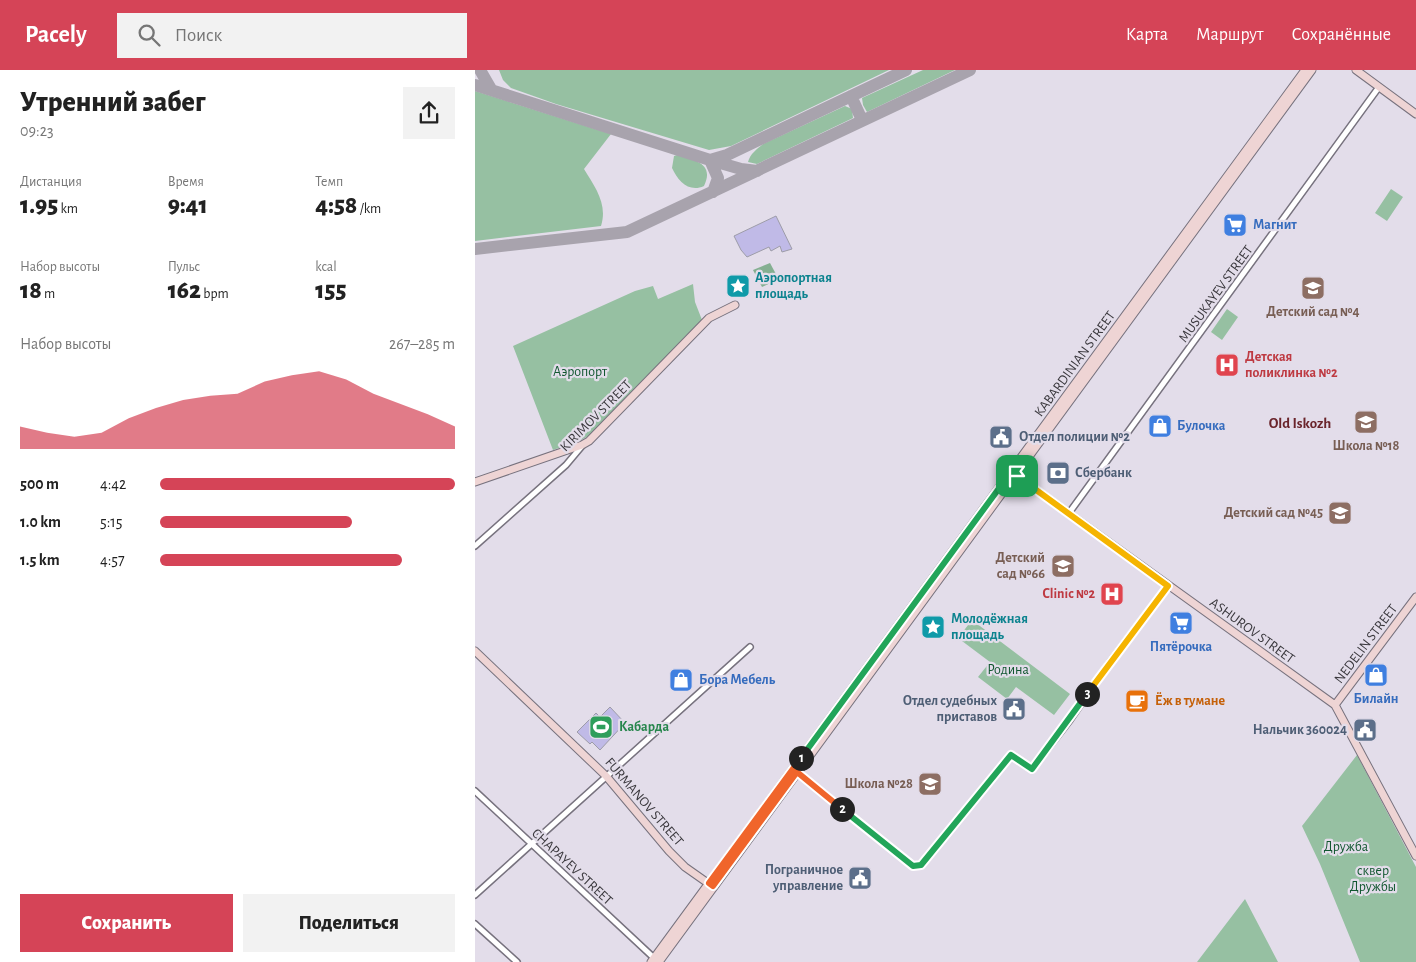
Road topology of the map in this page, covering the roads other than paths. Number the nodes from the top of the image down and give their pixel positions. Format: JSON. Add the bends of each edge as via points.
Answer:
{"nodes":[{"id":1,"x":1305,"y":70,"type":"edge"},
{"id":2,"x":1312,"y":70,"type":"edge"},
{"id":3,"x":1356,"y":70,"type":"edge"},
{"id":4,"x":1379,"y":86,"type":"junction"},
{"id":5,"x":1416,"y":114,"type":"edge"},
{"id":6,"x":735,"y":305,"type":"dead end"},
{"id":7,"x":582,"y":445,"type":"junction"},
{"id":8,"x":1014,"y":474,"type":"junction"},
{"id":9,"x":475,"y":482,"type":"edge"},
{"id":10,"x":1069,"y":513,"type":"junction"},
{"id":11,"x":475,"y":546,"type":"edge"},
{"id":12,"x":1168,"y":586,"type":"junction"},
{"id":13,"x":1416,"y":597,"type":"edge"},
{"id":14,"x":749,"y":647,"type":"dead end"},
{"id":15,"x":475,"y":651,"type":"edge"},
{"id":16,"x":1335,"y":705,"type":"junction"},
{"id":17,"x":795,"y":771,"type":"junction"},
{"id":18,"x":606,"y":776,"type":"junction"},
{"id":19,"x":475,"y":791,"type":"edge"},
{"id":20,"x":531,"y":845,"type":"junction"},
{"id":21,"x":1416,"y":856,"type":"edge"},
{"id":22,"x":711,"y":885,"type":"junction"},
{"id":23,"x":475,"y":896,"type":"edge"},
{"id":24,"x":475,"y":924,"type":"edge"},
{"id":25,"x":655,"y":961,"type":"edge"},
{"id":26,"x":517,"y":962,"type":"edge"}],
"edges":[{"from":1,"to":8,"type":"main road","name":"KABARDINIAN STREET"},
{"from":2,"to":8,"type":"main road","name":"KABARDINIAN STREET"},
{"from":3,"to":4,"type":"main road"},
{"from":4,"to":5,"type":"main road"},
{"from":4,"to":10,"type":"street","name":"MUSUKAYEV STREET"},
{"from":6,"to":7,"type":"main road","name":"KIRIMOV STREET","via":[[709,318],[597,434]]},
{"from":7,"to":9,"type":"main road"},
{"from":7,"to":11,"type":"street","name":"KIRIMOV STREET","via":[[566,464]]},
{"from":8,"to":10,"type":"main road","name":"ASHUROV STREET"},
{"from":8,"to":17,"type":"main road","name":"KABARDINIAN STREET"},
{"from":10,"to":12,"type":"main road","name":"ASHUROV STREET"},
{"from":12,"to":16,"type":"main road","name":"ASHUROV STREET"},
{"from":12,"to":17,"type":"street","via":[[1032,769],[1011,755],[921,865],[913,866]]},
{"from":13,"to":16,"type":"main road","name":"NEDELIN STREET"},
{"from":14,"to":18,"type":"street"},
{"from":15,"to":18,"type":"main road","name":"FURMANOV STREET"},
{"from":16,"to":21,"type":"main road","name":"ASHUROV STREET"},
{"from":17,"to":22,"type":"main road","name":"KABARDINIAN STREET"},
{"from":18,"to":20,"type":"street"},
{"from":18,"to":22,"type":"main road","name":"FURMANOV STREET","via":[[669,851]]},
{"from":19,"to":20,"type":"street","name":"CHAPAYEV STREET"},
{"from":20,"to":23,"type":"street"},
{"from":20,"to":25,"type":"street","name":"CHAPAYEV STREET"},
{"from":22,"to":25,"type":"main road","name":"KABARDINIAN STREET"},
{"from":24,"to":26,"type":"street"}]}
